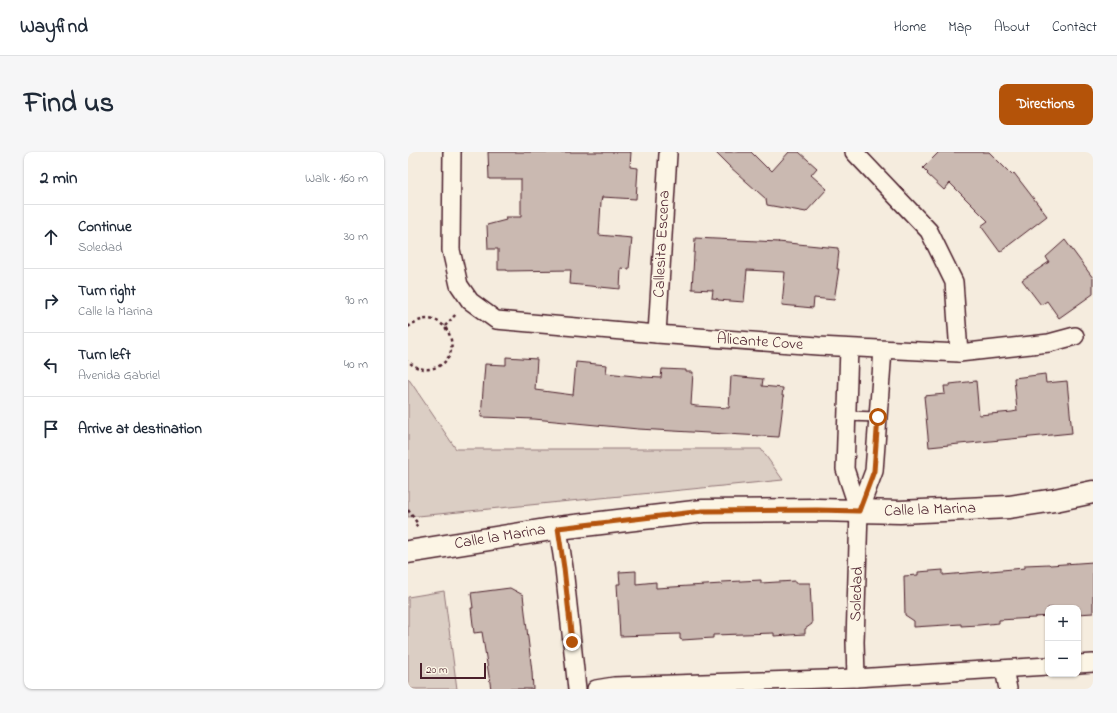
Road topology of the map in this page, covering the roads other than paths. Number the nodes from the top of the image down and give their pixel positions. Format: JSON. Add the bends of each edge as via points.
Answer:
{"nodes":[{"id":1,"x":452,"y":152,"type":"edge"},
{"id":2,"x":854,"y":152,"type":"edge"},
{"id":3,"x":668,"y":154,"type":"dead end"},
{"id":4,"x":657,"y":334,"type":"junction"},
{"id":5,"x":1076,"y":336,"type":"dead end"},
{"id":6,"x":849,"y":348,"type":"junction"},
{"id":7,"x":883,"y":350,"type":"junction"},
{"id":8,"x":959,"y":353,"type":"junction"},
{"id":9,"x":847,"y":416,"type":"junction"},
{"id":10,"x":878,"y":417,"type":"junction"},
{"id":11,"x":1093,"y":492,"type":"edge"},
{"id":12,"x":859,"y":511,"type":"junction"},
{"id":13,"x":558,"y":528,"type":"junction"},
{"id":14,"x":408,"y":552,"type":"edge"},
{"id":15,"x":1093,"y":663,"type":"edge"},
{"id":16,"x":1081,"y":664,"type":"edge"},
{"id":17,"x":1045,"y":666,"type":"edge"},
{"id":18,"x":1004,"y":669,"type":"junction"},
{"id":19,"x":856,"y":678,"type":"junction"},
{"id":20,"x":577,"y":689,"type":"edge"},
{"id":21,"x":596,"y":689,"type":"edge"},
{"id":22,"x":1008,"y":689,"type":"edge"}],
"edges":[{"from":1,"to":4,"type":"street","name":"Alicante Cove","via":[[451,250],[459,285],[470,301],[496,320]]},
{"from":2,"to":8,"type":"street","via":[[929,231],[954,282]]},
{"from":3,"to":4,"type":"street","name":"Callesita Escena"},
{"from":4,"to":6,"type":"street","name":"Alicante Cove"},
{"from":5,"to":8,"type":"street","name":"Alicante Cove","via":[[1048,343]]},
{"from":6,"to":7,"type":"street","name":"Alicante Cove"},
{"from":6,"to":9,"type":"street","name":"Soledad"},
{"from":7,"to":8,"type":"street","name":"Alicante Cove"},
{"from":7,"to":10,"type":"street","name":"Soledad"},
{"from":9,"to":10,"type":"lane"},
{"from":9,"to":12,"type":"street","name":"Soledad","via":[[845,469]]},
{"from":10,"to":12,"type":"street","name":"Soledad","via":[[874,471]]},
{"from":11,"to":12,"type":"street","name":"Calle la Marina","via":[[1009,507],[900,512]]},
{"from":12,"to":13,"type":"street","name":"Calle la Marina","via":[[703,511]]},
{"from":12,"to":19,"type":"street","name":"Soledad"},
{"from":13,"to":14,"type":"street","name":"Calle la Marina"},
{"from":13,"to":20,"type":"street"},
{"from":15,"to":16,"type":"street"},
{"from":17,"to":18,"type":"street"},
{"from":18,"to":19,"type":"street"},
{"from":18,"to":22,"type":"street"},
{"from":19,"to":21,"type":"street","via":[[614,686]]}]}
